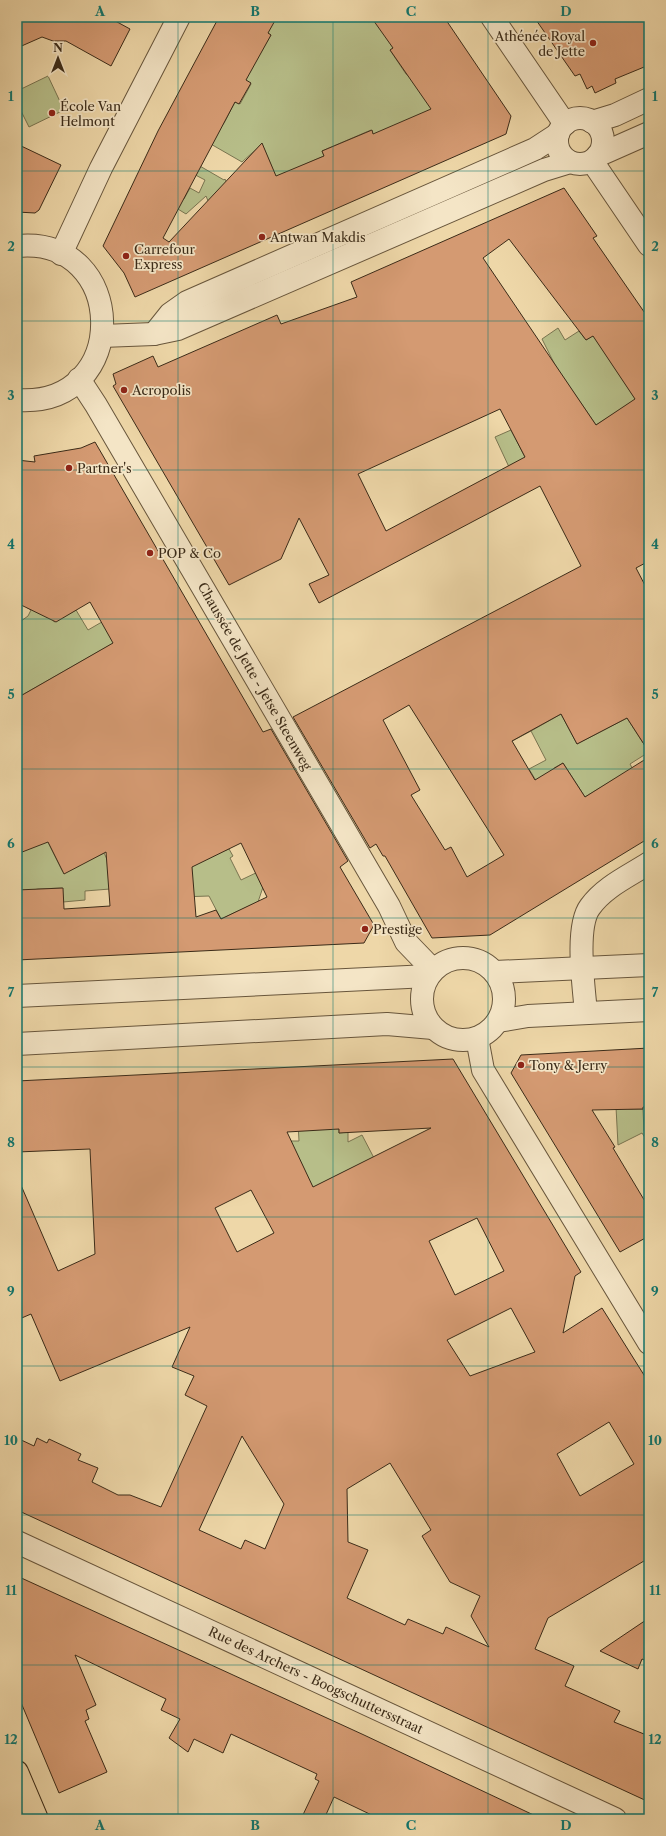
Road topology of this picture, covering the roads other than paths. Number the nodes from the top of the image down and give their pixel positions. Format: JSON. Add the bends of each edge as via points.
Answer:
{"nodes":[{"id":1,"x":179,"y":17,"type":"edge"},
{"id":2,"x":492,"y":17,"type":"edge"},
{"id":3,"x":649,"y":99,"type":"edge"},
{"id":4,"x":592,"y":122,"type":"junction"},
{"id":5,"x":562,"y":129,"type":"junction"},
{"id":6,"x":649,"y":133,"type":"edge"},
{"id":7,"x":595,"y":159,"type":"junction"},
{"id":8,"x":570,"y":162,"type":"junction"},
{"id":9,"x":649,"y":245,"type":"edge"},
{"id":10,"x":17,"y":246,"type":"edge"},
{"id":11,"x":61,"y":254,"type":"junction"},
{"id":12,"x":154,"y":334,"type":"junction"},
{"id":13,"x":102,"y":336,"type":"junction"},
{"id":14,"x":79,"y":379,"type":"junction"},
{"id":15,"x":17,"y":400,"type":"edge"},
{"id":16,"x":649,"y":863,"type":"edge"},
{"id":17,"x":649,"y":965,"type":"edge"},
{"id":18,"x":583,"y":969,"type":"junction"},
{"id":19,"x":494,"y":972,"type":"junction"},
{"id":20,"x":430,"y":973,"type":"junction"},
{"id":21,"x":17,"y":996,"type":"edge"},
{"id":22,"x":649,"y":1010,"type":"edge"},
{"id":23,"x":586,"y":1013,"type":"junction"},
{"id":24,"x":498,"y":1021,"type":"junction"},
{"id":25,"x":433,"y":1028,"type":"junction"},
{"id":26,"x":477,"y":1038,"type":"junction"},
{"id":27,"x":17,"y":1044,"type":"edge"},
{"id":28,"x":649,"y":1343,"type":"edge"},
{"id":29,"x":17,"y":1542,"type":"edge"},
{"id":30,"x":17,"y":1772,"type":"edge"},
{"id":31,"x":36,"y":1819,"type":"edge"},
{"id":32,"x":615,"y":1819,"type":"edge"}],
"edges":[{"from":1,"to":11,"type":"street","via":[[101,168]]},
{"from":2,"to":5,"type":"street"},
{"from":3,"to":4,"type":"street","via":[[615,115]]},
{"from":4,"to":5,"type":"street","via":[[578,119]]},
{"from":4,"to":7,"type":"street","via":[[602,134],[603,142]]},
{"from":5,"to":8,"type":"street","via":[[557,140],[559,151]]},
{"from":5,"to":12,"type":"street","via":[[535,149],[187,302],[170,314]]},
{"from":6,"to":7,"type":"street"},
{"from":7,"to":8,"type":"street","via":[[578,164]]},
{"from":7,"to":9,"type":"street"},
{"from":8,"to":12,"type":"street","via":[[544,170],[178,329]]},
{"from":10,"to":11,"type":"street","via":[[44,248]]},
{"from":11,"to":13,"type":"street","via":[[81,268],[95,288],[103,312]]},
{"from":12,"to":13,"type":"street"},
{"from":13,"to":14,"type":"street","via":[[94,360]]},
{"from":14,"to":15,"type":"street","via":[[54,396],[40,400]]},
{"from":14,"to":20,"type":"street","name":"Chaussée de Jette - Jetse Steenweg","via":[[274,708],[389,906],[406,942]]},
{"from":16,"to":18,"type":"street","via":[[608,889],[590,907],[584,920]]},
{"from":17,"to":18,"type":"street"},
{"from":18,"to":19,"type":"street"},
{"from":18,"to":23,"type":"street"},
{"from":19,"to":20,"type":"street","via":[[484,963],[472,958],[458,958],[445,962]]},
{"from":19,"to":24,"type":"street","via":[[503,988],[504,999]]},
{"from":20,"to":21,"type":"street"},
{"from":20,"to":25,"type":"street","via":[[422,989],[421,1003],[425,1017]]},
{"from":22,"to":23,"type":"street"},
{"from":23,"to":24,"type":"street","via":[[528,1016]]},
{"from":24,"to":26,"type":"street","via":[[489,1031]]},
{"from":25,"to":26,"type":"street","via":[[453,1040]]},
{"from":25,"to":27,"type":"street","via":[[387,1024]]},
{"from":26,"to":28,"type":"street","via":[[483,1070]]},
{"from":29,"to":32,"type":"street","name":"Rue des Archers - Boogschuttersstraat"},
{"from":30,"to":31,"type":"main road"}]}
